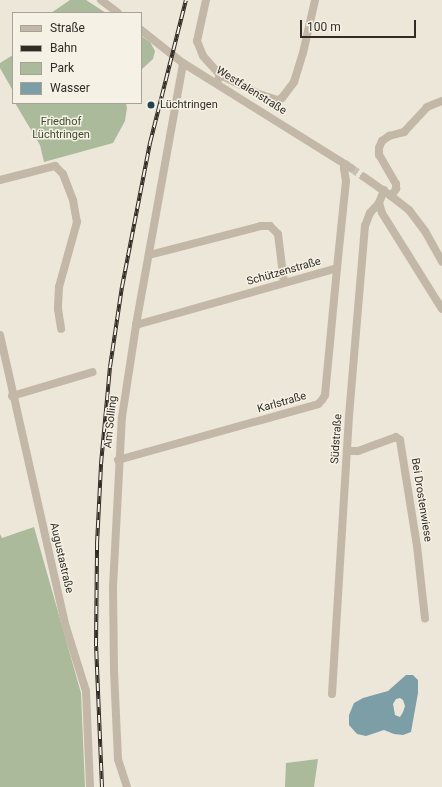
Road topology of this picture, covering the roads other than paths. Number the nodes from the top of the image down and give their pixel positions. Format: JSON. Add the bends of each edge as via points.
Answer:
{"nodes":[{"id":1,"x":101,"y":0,"type":"edge"},
{"id":2,"x":206,"y":0,"type":"edge"},
{"id":3,"x":315,"y":0,"type":"edge"},
{"id":4,"x":117,"y":12,"type":"edge"},
{"id":5,"x":142,"y":31,"type":"edge"},
{"id":6,"x":184,"y":63,"type":"junction"},
{"id":7,"x":220,"y":75,"type":"junction"},
{"id":8,"x":216,"y":83,"type":"junction"},
{"id":9,"x":442,"y":101,"type":"edge"},
{"id":10,"x":348,"y":166,"type":"joint"},
{"id":11,"x":364,"y":177,"type":"tunnel mouth"},
{"id":12,"x":0,"y":180,"type":"edge"},
{"id":13,"x":384,"y":190,"type":"junction"},
{"id":14,"x":391,"y":196,"type":"junction"},
{"id":15,"x":379,"y":204,"type":"junction"},
{"id":16,"x":149,"y":255,"type":"junction"},
{"id":17,"x":441,"y":259,"type":"edge"},
{"id":18,"x":337,"y":268,"type":"junction"},
{"id":19,"x":284,"y":284,"type":"junction"},
{"id":20,"x":442,"y":309,"type":"edge"},
{"id":21,"x":136,"y":325,"type":"junction"},
{"id":22,"x":61,"y":329,"type":"dead end"},
{"id":23,"x":0,"y":335,"type":"edge"},
{"id":24,"x":93,"y":372,"type":"dead end"},
{"id":25,"x":12,"y":396,"type":"junction"},
{"id":26,"x":347,"y":451,"type":"junction"},
{"id":27,"x":118,"y":460,"type":"junction"},
{"id":28,"x":425,"y":620,"type":"dead end"},
{"id":29,"x":332,"y":694,"type":"dead end"},
{"id":30,"x":90,"y":787,"type":"edge"},
{"id":31,"x":127,"y":787,"type":"edge"}],
"edges":[{"from":1,"to":4,"type":"street"},
{"from":2,"to":7,"type":"street","via":[[197,41],[203,56]]},
{"from":3,"to":7,"type":"street","via":[[294,82],[282,98],[278,100],[259,94]]},
{"from":5,"to":6,"type":"street","name":"Westfalenstraße"},
{"from":6,"to":8,"type":"street","name":"Westfalenstraße"},
{"from":6,"to":16,"type":"street","name":"Am Solling"},
{"from":7,"to":8,"type":"street"},
{"from":8,"to":10,"type":"street","name":"Westfalenstraße"},
{"from":9,"to":14,"type":"street","via":[[427,107],[404,132],[389,136],[378,148],[379,155],[396,184]]},
{"from":10,"to":18,"type":"street","name":"Schützenstraße","via":[[344,168],[346,181]]},
{"from":11,"to":13,"type":"street"},
{"from":12,"to":22,"type":"street","via":[[55,166],[63,174],[78,222],[59,287],[58,309]]},
{"from":13,"to":14,"type":"street"},
{"from":13,"to":15,"type":"street","name":"Südstraße"},
{"from":14,"to":17,"type":"street","via":[[417,219]]},
{"from":15,"to":20,"type":"street","via":[[382,213]]},
{"from":15,"to":26,"type":"street","name":"Südstraße","via":[[370,213],[366,226]]},
{"from":16,"to":19,"type":"street","via":[[261,226],[270,226],[278,234]]},
{"from":16,"to":21,"type":"street","name":"Am Solling"},
{"from":18,"to":19,"type":"street","name":"Schützenstraße"},
{"from":18,"to":27,"type":"street","name":"Karlstraße","via":[[325,395],[318,404]]},
{"from":19,"to":21,"type":"street","name":"Schützenstraße"},
{"from":21,"to":27,"type":"street","name":"Am Solling"},
{"from":23,"to":25,"type":"street","name":"Augustastraße"},
{"from":24,"to":25,"type":"street"},
{"from":25,"to":30,"type":"street","name":"Augustastraße","via":[[65,624],[86,691]]},
{"from":26,"to":28,"type":"street","name":"Bei Drostenwiese","via":[[358,451],[396,437],[400,440],[417,546]]},
{"from":26,"to":29,"type":"street","name":"Südstraße"},
{"from":27,"to":31,"type":"street","name":"Am Solling","via":[[113,587],[114,670],[118,758]]}]}
